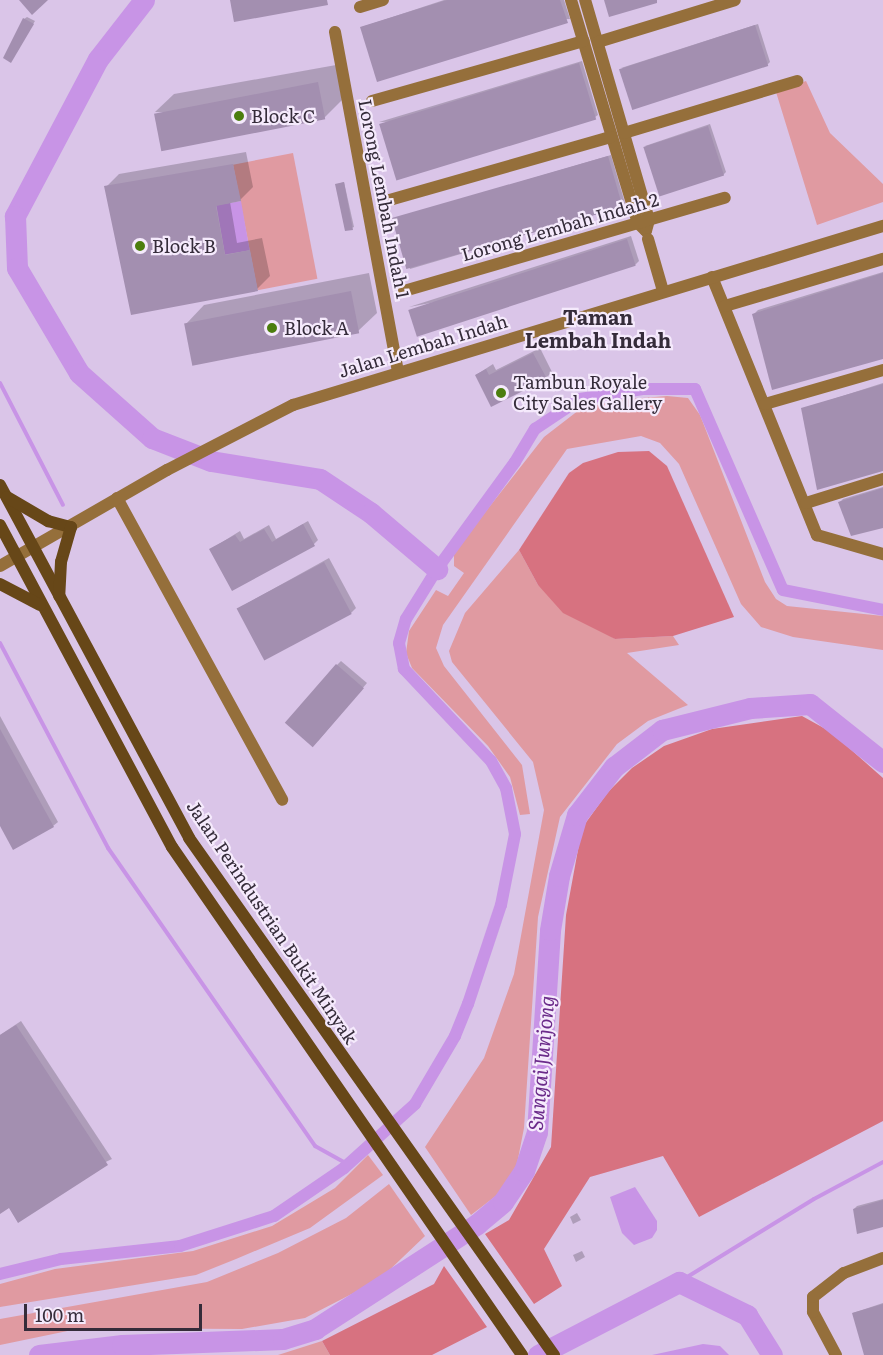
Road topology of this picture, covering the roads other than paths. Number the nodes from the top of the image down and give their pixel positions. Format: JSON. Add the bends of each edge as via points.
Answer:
{"nodes":[{"id":1,"x":383,"y":0,"type":"edge"},
{"id":2,"x":571,"y":0,"type":"edge"},
{"id":3,"x":585,"y":0,"type":"edge"},
{"id":4,"x":735,"y":0,"type":"edge"},
{"id":5,"x":360,"y":7,"type":"dead end"},
{"id":6,"x":334,"y":33,"type":"dead end"},
{"id":7,"x":584,"y":41,"type":"junction"},
{"id":8,"x":598,"y":42,"type":"junction"},
{"id":9,"x":797,"y":81,"type":"dead end"},
{"id":10,"x":372,"y":101,"type":"dead end"},
{"id":11,"x":624,"y":133,"type":"junction"},
{"id":12,"x":611,"y":137,"type":"junction"},
{"id":13,"x":725,"y":198,"type":"dead end"},
{"id":14,"x":386,"y":201,"type":"dead end"},
{"id":15,"x":643,"y":222,"type":"junction"},
{"id":16,"x":883,"y":226,"type":"edge"},
{"id":17,"x":648,"y":239,"type":"dead end"},
{"id":18,"x":883,"y":259,"type":"edge"},
{"id":19,"x":712,"y":277,"type":"junction"},
{"id":20,"x":404,"y":291,"type":"dead end"},
{"id":21,"x":663,"y":291,"type":"junction"},
{"id":22,"x":725,"y":306,"type":"junction"},
{"id":23,"x":883,"y":370,"type":"edge"},
{"id":24,"x":398,"y":372,"type":"junction"},
{"id":25,"x":765,"y":404,"type":"junction"},
{"id":26,"x":883,"y":479,"type":"edge"},
{"id":27,"x":0,"y":484,"type":"edge"},
{"id":28,"x":6,"y":496,"type":"junction"},
{"id":29,"x":117,"y":498,"type":"junction"},
{"id":30,"x":806,"y":503,"type":"junction"},
{"id":31,"x":0,"y":525,"type":"edge"},
{"id":32,"x":71,"y":527,"type":"junction"},
{"id":33,"x":32,"y":549,"type":"junction"},
{"id":34,"x":883,"y":554,"type":"edge"},
{"id":35,"x":17,"y":557,"type":"junction"},
{"id":36,"x":0,"y":566,"type":"edge"},
{"id":37,"x":0,"y":584,"type":"edge"},
{"id":38,"x":58,"y":598,"type":"junction"},
{"id":39,"x":41,"y":606,"type":"junction"},
{"id":40,"x":282,"y":801,"type":"dead end"},
{"id":41,"x":883,"y":1258,"type":"edge"},
{"id":42,"x":522,"y":1355,"type":"edge"},
{"id":43,"x":554,"y":1355,"type":"edge"},
{"id":44,"x":836,"y":1355,"type":"edge"}],
"edges":[{"from":1,"to":5,"type":"street"},
{"from":2,"to":7,"type":"street"},
{"from":3,"to":8,"type":"street"},
{"from":4,"to":8,"type":"street"},
{"from":6,"to":24,"type":"street","name":"Lorong Lembah Indah 1"},
{"from":7,"to":10,"type":"street"},
{"from":7,"to":12,"type":"street"},
{"from":8,"to":11,"type":"street"},
{"from":9,"to":11,"type":"street"},
{"from":11,"to":15,"type":"street"},
{"from":12,"to":14,"type":"street"},
{"from":12,"to":15,"type":"street"},
{"from":13,"to":15,"type":"street","name":"Lorong Lembah Indah 2"},
{"from":15,"to":20,"type":"street","name":"Lorong Lembah Indah 2"},
{"from":16,"to":19,"type":"street","name":"Jalan Lembah Indah"},
{"from":17,"to":21,"type":"street"},
{"from":18,"to":22,"type":"street"},
{"from":19,"to":21,"type":"street","name":"Jalan Lembah Indah"},
{"from":19,"to":22,"type":"street"},
{"from":21,"to":24,"type":"street","name":"Jalan Lembah Indah"},
{"from":22,"to":25,"type":"street"},
{"from":23,"to":25,"type":"street"},
{"from":24,"to":29,"type":"street","name":"Jalan Lembah Indah","via":[[293,405]]},
{"from":25,"to":30,"type":"street"},
{"from":26,"to":30,"type":"street"},
{"from":27,"to":28,"type":"main road","name":"Jalan Perindustrian Bukit Minyak"},
{"from":28,"to":32,"type":"main road","via":[[33,514]]},
{"from":28,"to":33,"type":"main road","name":"Jalan Perindustrian Bukit Minyak"},
{"from":29,"to":32,"type":"street","name":"Jalan Lembah Indah"},
{"from":29,"to":40,"type":"street"},
{"from":30,"to":34,"type":"street","via":[[820,538]]},
{"from":31,"to":35,"type":"main road"},
{"from":32,"to":33,"type":"street","name":"Jalan Lembah Indah"},
{"from":32,"to":38,"type":"main road","via":[[61,562]]},
{"from":33,"to":35,"type":"street","name":"Jalan Lembah Indah"},
{"from":33,"to":38,"type":"main road","name":"Jalan Perindustrian Bukit Minyak"},
{"from":35,"to":36,"type":"street","name":"Jalan Lembah Indah"},
{"from":35,"to":39,"type":"main road"},
{"from":37,"to":39,"type":"main road"},
{"from":38,"to":43,"type":"main road","name":"Jalan Perindustrian Bukit Minyak","via":[[189,838]]},
{"from":39,"to":42,"type":"main road","via":[[172,847]]},
{"from":41,"to":44,"type":"street","via":[[864,1262],[827,1283],[813,1297],[813,1312]]}]}
